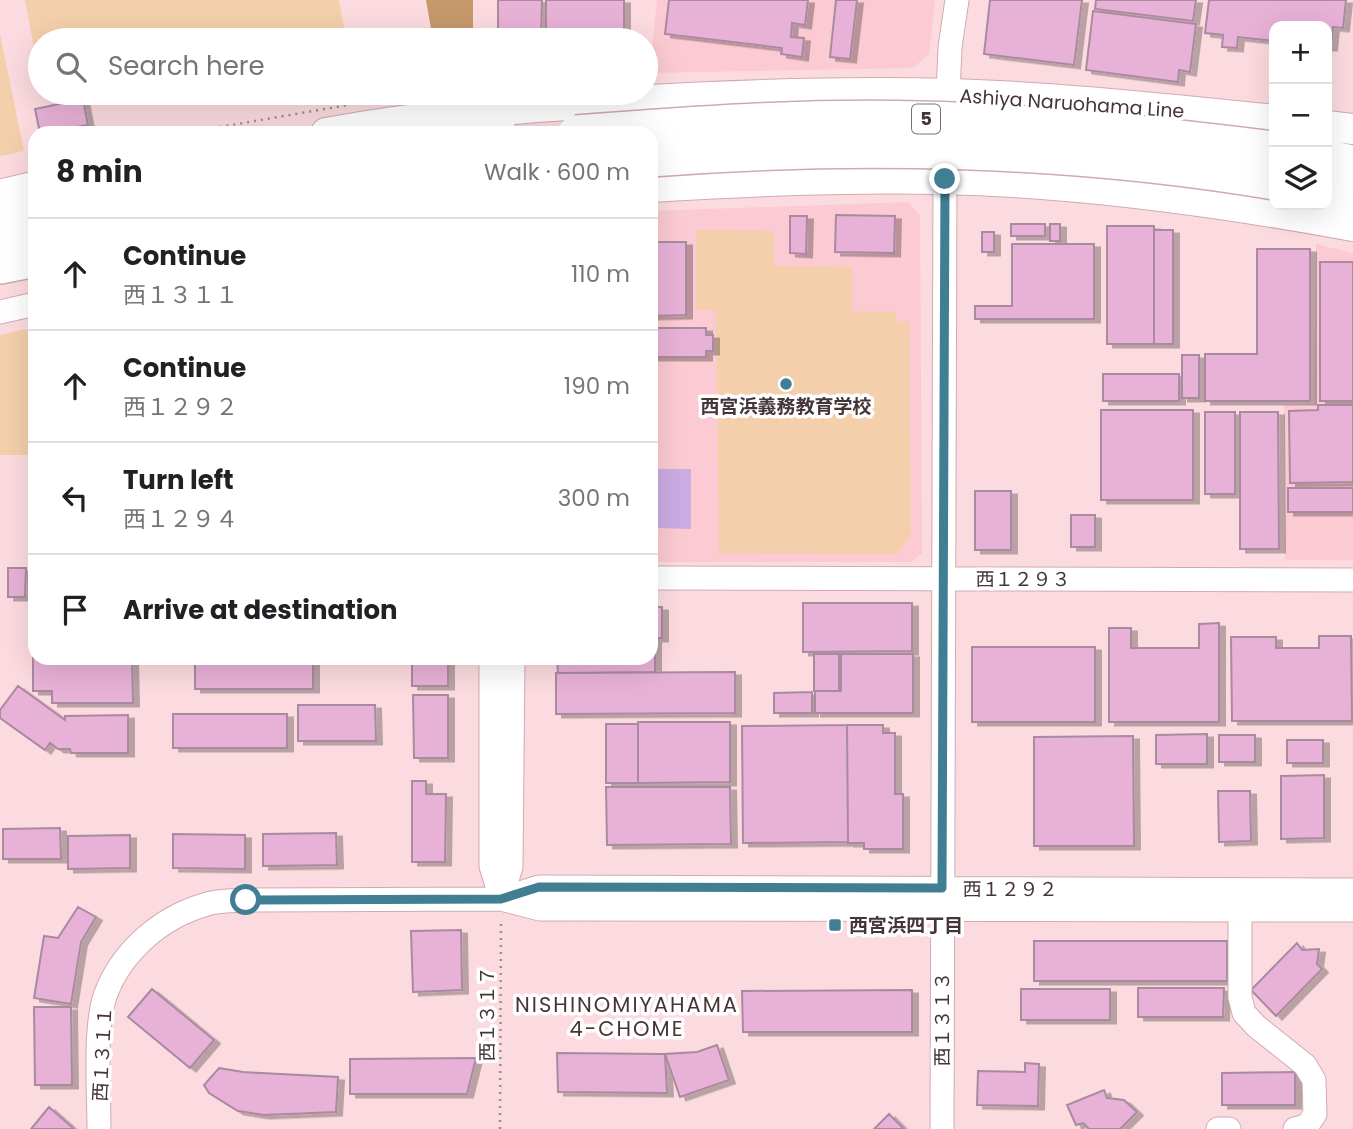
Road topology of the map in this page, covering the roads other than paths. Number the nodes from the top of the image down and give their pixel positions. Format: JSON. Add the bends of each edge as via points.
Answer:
{"nodes":[{"id":1,"x":957,"y":0,"type":"edge"},
{"id":2,"x":948,"y":94,"type":"junction"},
{"id":3,"x":658,"y":102,"type":"edge"},
{"id":4,"x":636,"y":105,"type":"edge"},
{"id":5,"x":1269,"y":119,"type":"edge"},
{"id":6,"x":503,"y":120,"type":"edge"},
{"id":7,"x":365,"y":126,"type":"edge"},
{"id":8,"x":658,"y":128,"type":"edge"},
{"id":9,"x":1269,"y":148,"type":"edge"},
{"id":10,"x":658,"y":159,"type":"edge"},
{"id":11,"x":1332,"y":159,"type":"edge"},
{"id":12,"x":1353,"y":163,"type":"edge"},
{"id":13,"x":945,"y":179,"type":"junction"},
{"id":14,"x":1269,"y":181,"type":"edge"},
{"id":15,"x":28,"y":185,"type":"edge"},
{"id":16,"x":658,"y":187,"type":"edge"},
{"id":17,"x":0,"y":191,"type":"edge"},
{"id":18,"x":1332,"y":191,"type":"edge"},
{"id":19,"x":1353,"y":195,"type":"edge"},
{"id":20,"x":28,"y":201,"type":"edge"},
{"id":21,"x":0,"y":207,"type":"edge"},
{"id":22,"x":1353,"y":226,"type":"edge"},
{"id":23,"x":28,"y":228,"type":"edge"},
{"id":24,"x":0,"y":234,"type":"edge"},
{"id":25,"x":28,"y":260,"type":"edge"},
{"id":26,"x":0,"y":266,"type":"edge"},
{"id":27,"x":28,"y":306,"type":"edge"},
{"id":28,"x":0,"y":312,"type":"edge"},
{"id":29,"x":658,"y":578,"type":"edge"},
{"id":30,"x":943,"y":579,"type":"junction"},
{"id":31,"x":1353,"y":580,"type":"edge"},
{"id":32,"x":491,"y":665,"type":"edge"},
{"id":33,"x":513,"y":665,"type":"edge"},
{"id":34,"x":1353,"y":890,"type":"edge"},
{"id":35,"x":501,"y":899,"type":"junction"},
{"id":36,"x":942,"y":899,"type":"junction"},
{"id":37,"x":1240,"y":909,"type":"junction"},
{"id":38,"x":1353,"y":910,"type":"edge"},
{"id":39,"x":99,"y":1129,"type":"edge"},
{"id":40,"x":942,"y":1129,"type":"edge"},
{"id":41,"x":1218,"y":1129,"type":"edge"},
{"id":42,"x":1229,"y":1129,"type":"edge"},
{"id":43,"x":1295,"y":1129,"type":"edge"}],
"edges":[{"from":1,"to":2,"type":"street"},
{"from":2,"to":3,"type":"main road","name":"Ashiya Naruohama Line","via":[[715,96]]},
{"from":2,"to":5,"type":"main road","name":"Ashiya Naruohama Line"},
{"from":2,"to":13,"type":"main road"},
{"from":4,"to":6,"type":"main road","name":"Ashiya Naruohama Line"},
{"from":6,"to":7,"type":"main road","name":"Ashiya Naruohama Line"},
{"from":8,"to":9,"type":"highway","number":"5","bridge":true,"via":[[807,118],[921,118],[1130,132]]},
{"from":10,"to":14,"type":"highway","number":"5","bridge":true,"via":[[920,150],[1150,166]]},
{"from":11,"to":12,"type":"highway"},
{"from":13,"to":16,"type":"main road","via":[[828,178]]},
{"from":13,"to":22,"type":"main road","via":[[1080,187],[1234,204]]},
{"from":13,"to":30,"type":"street","name":"西１３１３"},
{"from":15,"to":17,"type":"street"},
{"from":18,"to":19,"type":"highway"},
{"from":20,"to":21,"type":"main road"},
{"from":23,"to":24,"type":"highway"},
{"from":25,"to":26,"type":"highway"},
{"from":27,"to":28,"type":"street"},
{"from":29,"to":30,"type":"street","name":"西１２９３"},
{"from":30,"to":31,"type":"street","name":"西１２９３"},
{"from":30,"to":36,"type":"street","name":"西１３１３"},
{"from":32,"to":35,"type":"street","via":[[491,866]]},
{"from":33,"to":35,"type":"street","via":[[511,867]]},
{"from":34,"to":36,"type":"street","name":"西１２９２"},
{"from":35,"to":36,"type":"street","name":"西１２９２","via":[[539,887]]},
{"from":35,"to":39,"type":"street","name":"西１３１１","via":[[246,900],[206,904],[172,918],[144,937],[121,964],[105,997]]},
{"from":36,"to":37,"type":"street","name":"西１２９２"},
{"from":36,"to":40,"type":"street","name":"西１３１３"},
{"from":37,"to":38,"type":"street","name":"西１２９２"},
{"from":37,"to":43,"type":"street","via":[[1244,1013],[1305,1065],[1314,1080],[1315,1114],[1307,1126]]},
{"from":41,"to":42,"type":"street"}]}
